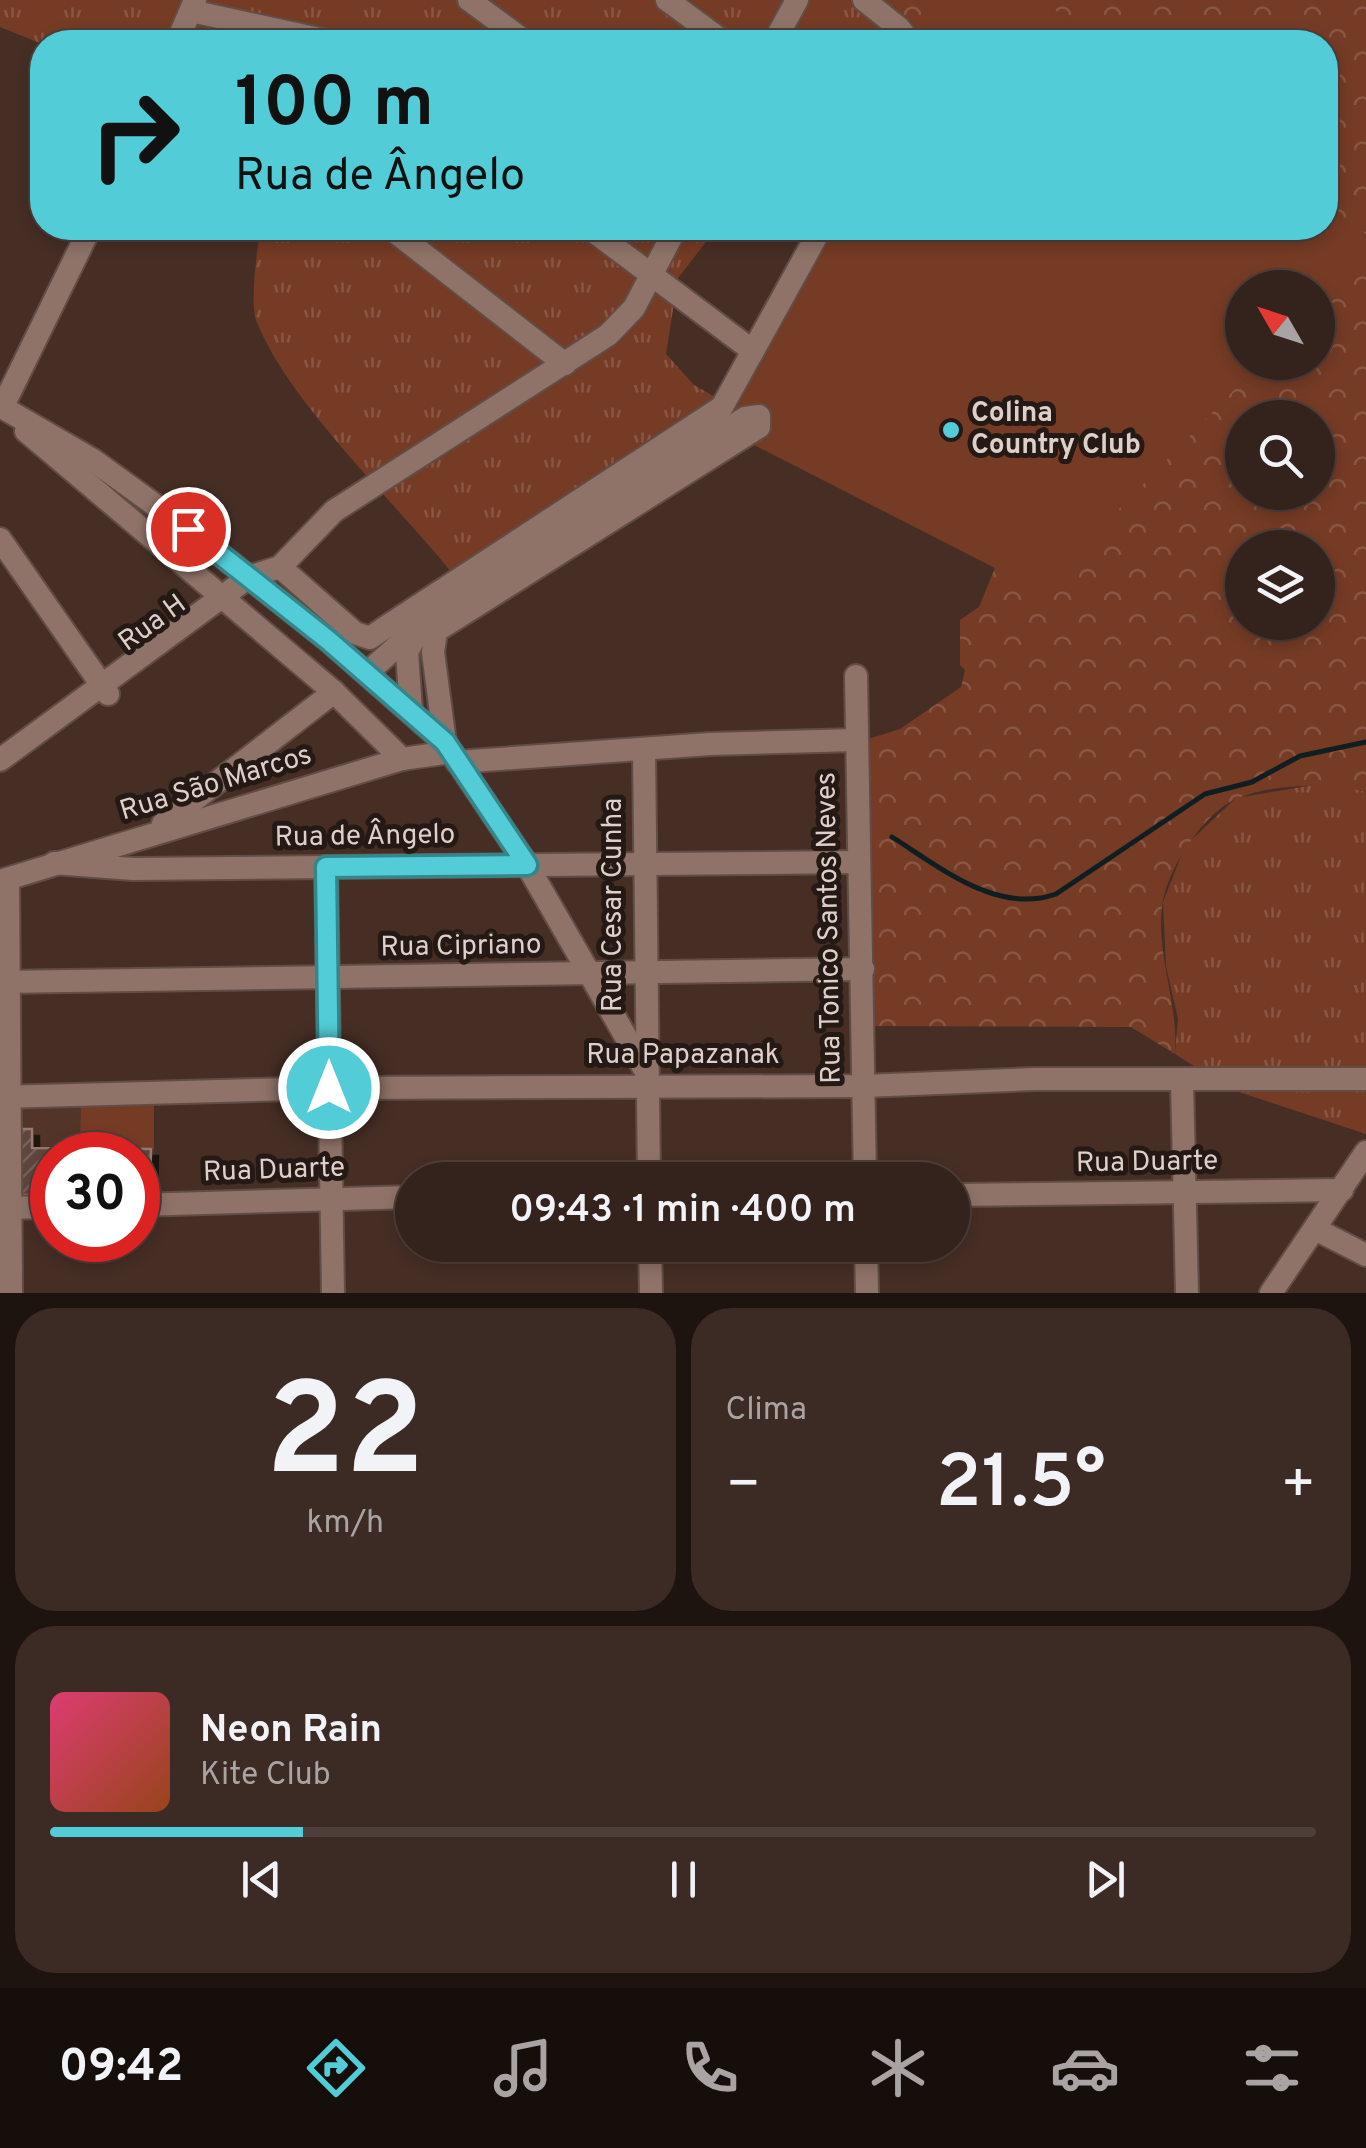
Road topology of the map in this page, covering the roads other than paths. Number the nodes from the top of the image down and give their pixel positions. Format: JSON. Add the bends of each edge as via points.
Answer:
{"nodes":[{"id":1,"x":470,"y":0,"type":"edge"},
{"id":2,"x":667,"y":0,"type":"edge"},
{"id":3,"x":797,"y":0,"type":"edge"},
{"id":4,"x":864,"y":0,"type":"edge"},
{"id":5,"x":193,"y":6,"type":"edge"},
{"id":6,"x":182,"y":30,"type":"edge"},
{"id":7,"x":286,"y":30,"type":"edge"},
{"id":8,"x":510,"y":30,"type":"edge"},
{"id":9,"x":708,"y":30,"type":"edge"},
{"id":10,"x":781,"y":30,"type":"edge"},
{"id":11,"x":901,"y":30,"type":"edge"},
{"id":12,"x":85,"y":240,"type":"edge"},
{"id":13,"x":405,"y":240,"type":"edge"},
{"id":14,"x":605,"y":240,"type":"edge"},
{"id":15,"x":669,"y":240,"type":"edge"},
{"id":16,"x":814,"y":240,"type":"edge"},
{"id":17,"x":651,"y":274,"type":"junction"},
{"id":18,"x":754,"y":351,"type":"junction"},
{"id":19,"x":565,"y":364,"type":"junction"},
{"id":20,"x":7,"y":411,"type":"edge"},
{"id":21,"x":0,"y":539,"type":"edge"},
{"id":22,"x":264,"y":576,"type":"junction"},
{"id":23,"x":228,"y":601,"type":"junction"},
{"id":24,"x":416,"y":630,"type":"junction"},
{"id":25,"x":369,"y":670,"type":"junction"},
{"id":26,"x":856,"y":676,"type":"dead end"},
{"id":27,"x":408,"y":686,"type":"junction"},
{"id":28,"x":106,"y":688,"type":"junction"},
{"id":29,"x":438,"y":688,"type":"junction"},
{"id":30,"x":334,"y":692,"type":"junction"},
{"id":31,"x":411,"y":710,"type":"junction"},
{"id":32,"x":856,"y":740,"type":"junction"},
{"id":33,"x":644,"y":749,"type":"junction"},
{"id":34,"x":451,"y":752,"type":"junction"},
{"id":35,"x":402,"y":759,"type":"junction"},
{"id":36,"x":1,"y":769,"type":"edge"},
{"id":37,"x":151,"y":833,"type":"junction"},
{"id":38,"x":857,"y":862,"type":"junction"},
{"id":39,"x":54,"y":863,"type":"junction"},
{"id":40,"x":644,"y":863,"type":"junction"},
{"id":41,"x":527,"y":865,"type":"junction"},
{"id":42,"x":326,"y":867,"type":"junction"},
{"id":43,"x":4,"y":880,"type":"edge"},
{"id":44,"x":863,"y":969,"type":"junction"},
{"id":45,"x":644,"y":974,"type":"junction"},
{"id":46,"x":593,"y":975,"type":"junction"},
{"id":47,"x":330,"y":980,"type":"junction"},
{"id":48,"x":3,"y":982,"type":"edge"},
{"id":49,"x":646,"y":1078,"type":"junction"},
{"id":50,"x":1366,"y":1079,"type":"edge"},
{"id":51,"x":1182,"y":1081,"type":"junction"},
{"id":52,"x":864,"y":1086,"type":"junction"},
{"id":53,"x":329,"y":1088,"type":"junction"},
{"id":54,"x":4,"y":1097,"type":"edge"},
{"id":55,"x":1365,"y":1156,"type":"edge"},
{"id":56,"x":648,"y":1162,"type":"edge"},
{"id":57,"x":865,"y":1162,"type":"edge"},
{"id":58,"x":1342,"y":1190,"type":"junction"},
{"id":59,"x":1187,"y":1192,"type":"junction"},
{"id":60,"x":970,"y":1195,"type":"edge"},
{"id":61,"x":395,"y":1197,"type":"edge"},
{"id":62,"x":332,"y":1199,"type":"junction"},
{"id":63,"x":160,"y":1204,"type":"edge"},
{"id":64,"x":30,"y":1207,"type":"edge"},
{"id":65,"x":4,"y":1208,"type":"edge"},
{"id":66,"x":1315,"y":1229,"type":"junction"},
{"id":67,"x":1366,"y":1254,"type":"edge"},
{"id":68,"x":650,"y":1262,"type":"edge"},
{"id":69,"x":866,"y":1262,"type":"edge"},
{"id":70,"x":11,"y":1293,"type":"edge"},
{"id":71,"x":333,"y":1293,"type":"edge"},
{"id":72,"x":651,"y":1293,"type":"edge"},
{"id":73,"x":867,"y":1293,"type":"edge"},
{"id":74,"x":1187,"y":1293,"type":"edge"},
{"id":75,"x":1270,"y":1293,"type":"edge"}],
"edges":[{"from":1,"to":8,"type":"street"},
{"from":2,"to":9,"type":"street"},
{"from":3,"to":10,"type":"street"},
{"from":4,"to":11,"type":"street"},
{"from":5,"to":6,"type":"street"},
{"from":5,"to":7,"type":"street"},
{"from":12,"to":20,"type":"street"},
{"from":13,"to":19,"type":"street"},
{"from":14,"to":17,"type":"street"},
{"from":15,"to":17,"type":"street","name":"Rua H"},
{"from":16,"to":18,"type":"street"},
{"from":17,"to":18,"type":"street"},
{"from":17,"to":19,"type":"street","name":"Rua H","via":[[621,322]]},
{"from":18,"to":22,"type":"street","via":[[712,416],[370,638]]},
{"from":19,"to":22,"type":"street","name":"Rua H","via":[[334,511]]},
{"from":20,"to":22,"type":"street","via":[[93,460]]},
{"from":20,"to":23,"type":"street"},
{"from":21,"to":28,"type":"street"},
{"from":22,"to":23,"type":"street","name":"Rua H"},
{"from":22,"to":25,"type":"street"},
{"from":23,"to":28,"type":"street","name":"Rua H"},
{"from":23,"to":30,"type":"street"},
{"from":24,"to":25,"type":"street"},
{"from":24,"to":27,"type":"street","via":[[407,652]]},
{"from":24,"to":29,"type":"street","via":[[432,612],[745,418],[761,418],[759,427],[441,626],[434,640]]},
{"from":25,"to":27,"type":"street"},
{"from":25,"to":31,"type":"street"},
{"from":26,"to":32,"type":"street","name":"Rua Tonico Santos Neves"},
{"from":27,"to":29,"type":"street"},
{"from":27,"to":31,"type":"street"},
{"from":28,"to":36,"type":"street","name":"Rua H"},
{"from":29,"to":34,"type":"street"},
{"from":30,"to":35,"type":"street"},
{"from":30,"to":37,"type":"street"},
{"from":31,"to":34,"type":"street"},
{"from":32,"to":33,"type":"street","name":"Rua São Marcos"},
{"from":32,"to":38,"type":"street","name":"Rua Tonico Santos Neves"},
{"from":33,"to":34,"type":"street","name":"Rua São Marcos"},
{"from":33,"to":40,"type":"street","name":"Rua Cesar Cunha"},
{"from":34,"to":35,"type":"street","name":"Rua São Marcos"},
{"from":34,"to":41,"type":"street"},
{"from":35,"to":37,"type":"street","name":"Rua São Marcos"},
{"from":37,"to":39,"type":"street","name":"Rua São Marcos"},
{"from":38,"to":40,"type":"street","name":"Rua de Ângelo"},
{"from":38,"to":44,"type":"street","name":"Rua Tonico Santos Neves"},
{"from":39,"to":42,"type":"street","name":"Rua de Ângelo","via":[[133,870]]},
{"from":39,"to":43,"type":"street","name":"Rua São Marcos"},
{"from":40,"to":41,"type":"street","name":"Rua de Ângelo"},
{"from":40,"to":45,"type":"street","name":"Rua Cesar Cunha"},
{"from":41,"to":42,"type":"street","name":"Rua de Ângelo"},
{"from":41,"to":46,"type":"street"},
{"from":42,"to":47,"type":"street"},
{"from":43,"to":48,"type":"street"},
{"from":44,"to":45,"type":"street","name":"Rua Cipriano"},
{"from":44,"to":52,"type":"street","name":"Rua Tonico Santos Neves"},
{"from":45,"to":46,"type":"street","name":"Rua Cipriano"},
{"from":45,"to":49,"type":"street","name":"Rua Cesar Cunha"},
{"from":46,"to":47,"type":"street","name":"Rua Cipriano"},
{"from":46,"to":49,"type":"street"},
{"from":47,"to":48,"type":"street","name":"Rua Cipriano"},
{"from":47,"to":53,"type":"street"},
{"from":48,"to":54,"type":"street"},
{"from":49,"to":52,"type":"street","name":"Rua Papazanak"},
{"from":49,"to":53,"type":"street","name":"Rua Papazanak"},
{"from":49,"to":56,"type":"street","name":"Rua Cesar Cunha"},
{"from":50,"to":51,"type":"street","name":"Rua Papazanak"},
{"from":51,"to":52,"type":"street","name":"Rua Papazanak"},
{"from":51,"to":59,"type":"street"},
{"from":52,"to":57,"type":"street","name":"Rua Tonico Santos Neves"},
{"from":53,"to":54,"type":"street","name":"Rua Papazanak"},
{"from":53,"to":62,"type":"street"},
{"from":54,"to":65,"type":"street"},
{"from":55,"to":58,"type":"street"},
{"from":58,"to":59,"type":"street","name":"Rua Duarte"},
{"from":58,"to":66,"type":"street"},
{"from":59,"to":60,"type":"street","name":"Rua Duarte"},
{"from":59,"to":74,"type":"street"},
{"from":61,"to":62,"type":"street","name":"Rua Duarte"},
{"from":62,"to":63,"type":"street","name":"Rua Duarte"},
{"from":62,"to":71,"type":"street"},
{"from":64,"to":65,"type":"street"},
{"from":65,"to":70,"type":"street"},
{"from":66,"to":67,"type":"street"},
{"from":66,"to":75,"type":"street"},
{"from":68,"to":72,"type":"street"},
{"from":69,"to":73,"type":"street"}]}
